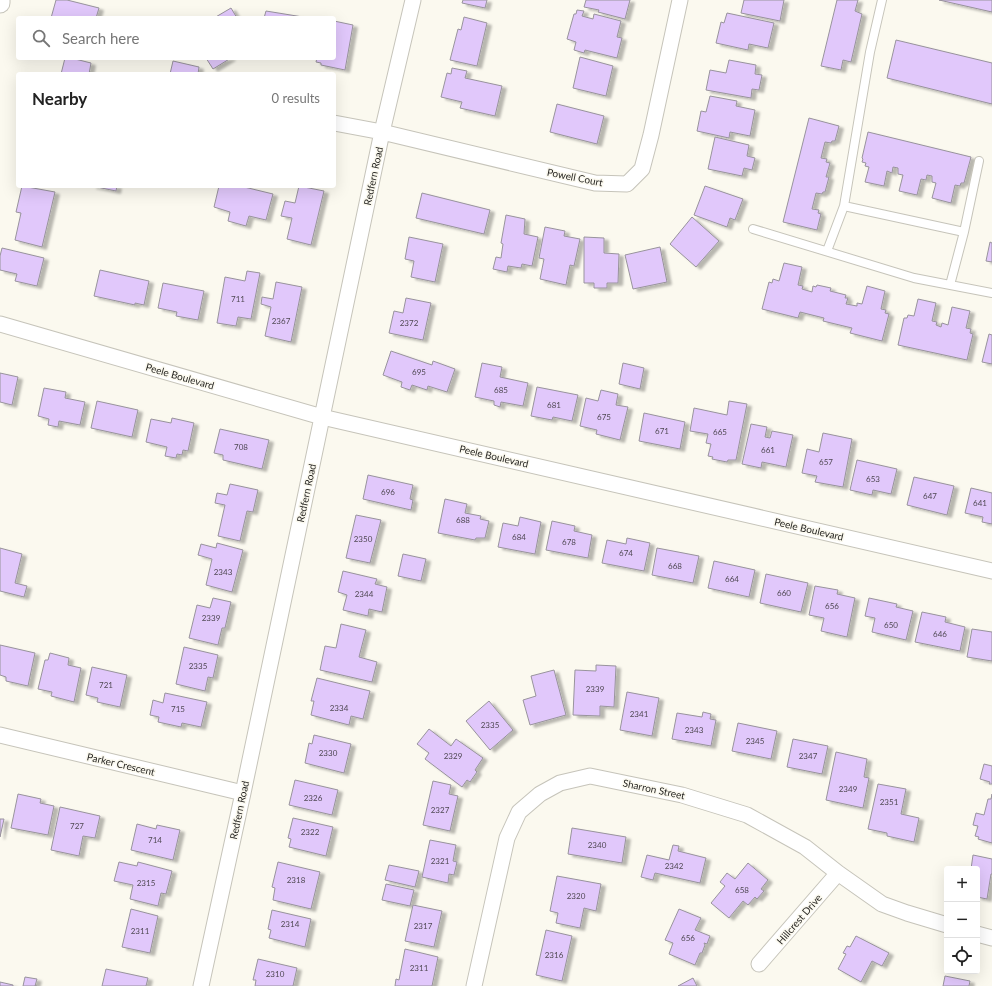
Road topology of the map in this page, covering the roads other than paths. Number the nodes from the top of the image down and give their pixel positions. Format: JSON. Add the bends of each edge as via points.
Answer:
{"nodes":[{"id":1,"x":413,"y":0,"type":"edge"},
{"id":2,"x":680,"y":0,"type":"edge"},
{"id":3,"x":882,"y":0,"type":"edge"},
{"id":4,"x":336,"y":123,"type":"edge"},
{"id":5,"x":382,"y":132,"type":"junction"},
{"id":6,"x":980,"y":161,"type":"dead end"},
{"id":7,"x":844,"y":206,"type":"junction"},
{"id":8,"x":753,"y":228,"type":"dead end"},
{"id":9,"x":964,"y":232,"type":"junction"},
{"id":10,"x":827,"y":251,"type":"junction"},
{"id":11,"x":950,"y":285,"type":"junction"},
{"id":12,"x":992,"y":293,"type":"edge"},
{"id":13,"x":0,"y":324,"type":"edge"},
{"id":14,"x":322,"y":417,"type":"junction"},
{"id":15,"x":992,"y":571,"type":"edge"},
{"id":16,"x":0,"y":735,"type":"edge"},
{"id":17,"x":243,"y":793,"type":"junction"},
{"id":18,"x":838,"y":873,"type":"junction"},
{"id":19,"x":944,"y":924,"type":"edge"},
{"id":20,"x":980,"y":935,"type":"edge"},
{"id":21,"x":992,"y":938,"type":"edge"},
{"id":22,"x":759,"y":964,"type":"dead end"},
{"id":23,"x":201,"y":986,"type":"edge"},
{"id":24,"x":474,"y":986,"type":"edge"}],
"edges":[{"from":1,"to":5,"type":"street","name":"Redfern Road"},
{"from":2,"to":5,"type":"street","name":"Powell Court","via":[[642,169],[627,184],[594,183]]},
{"from":3,"to":7,"type":"lane","via":[[870,52]]},
{"from":4,"to":5,"type":"street","name":"Powell Court"},
{"from":5,"to":14,"type":"street","name":"Redfern Road"},
{"from":6,"to":9,"type":"lane"},
{"from":7,"to":9,"type":"lane"},
{"from":7,"to":10,"type":"lane"},
{"from":8,"to":10,"type":"lane"},
{"from":9,"to":11,"type":"lane"},
{"from":10,"to":11,"type":"lane","via":[[914,278]]},
{"from":11,"to":12,"type":"lane"},
{"from":13,"to":14,"type":"street","name":"Peele Boulevard"},
{"from":14,"to":15,"type":"street","name":"Peele Boulevard"},
{"from":14,"to":17,"type":"street","name":"Redfern Road"},
{"from":16,"to":17,"type":"street","name":"Parker Crescent"},
{"from":17,"to":23,"type":"street","name":"Redfern Road"},
{"from":18,"to":19,"type":"street","name":"Sharron Street","via":[[882,904]]},
{"from":18,"to":22,"type":"street","name":"Hillcrest Drive"},
{"from":18,"to":24,"type":"street","name":"Sharron Street","via":[[805,847],[747,815],[682,795],[590,776],[560,783],[540,794],[519,812],[507,838]]},
{"from":20,"to":21,"type":"street"}]}
